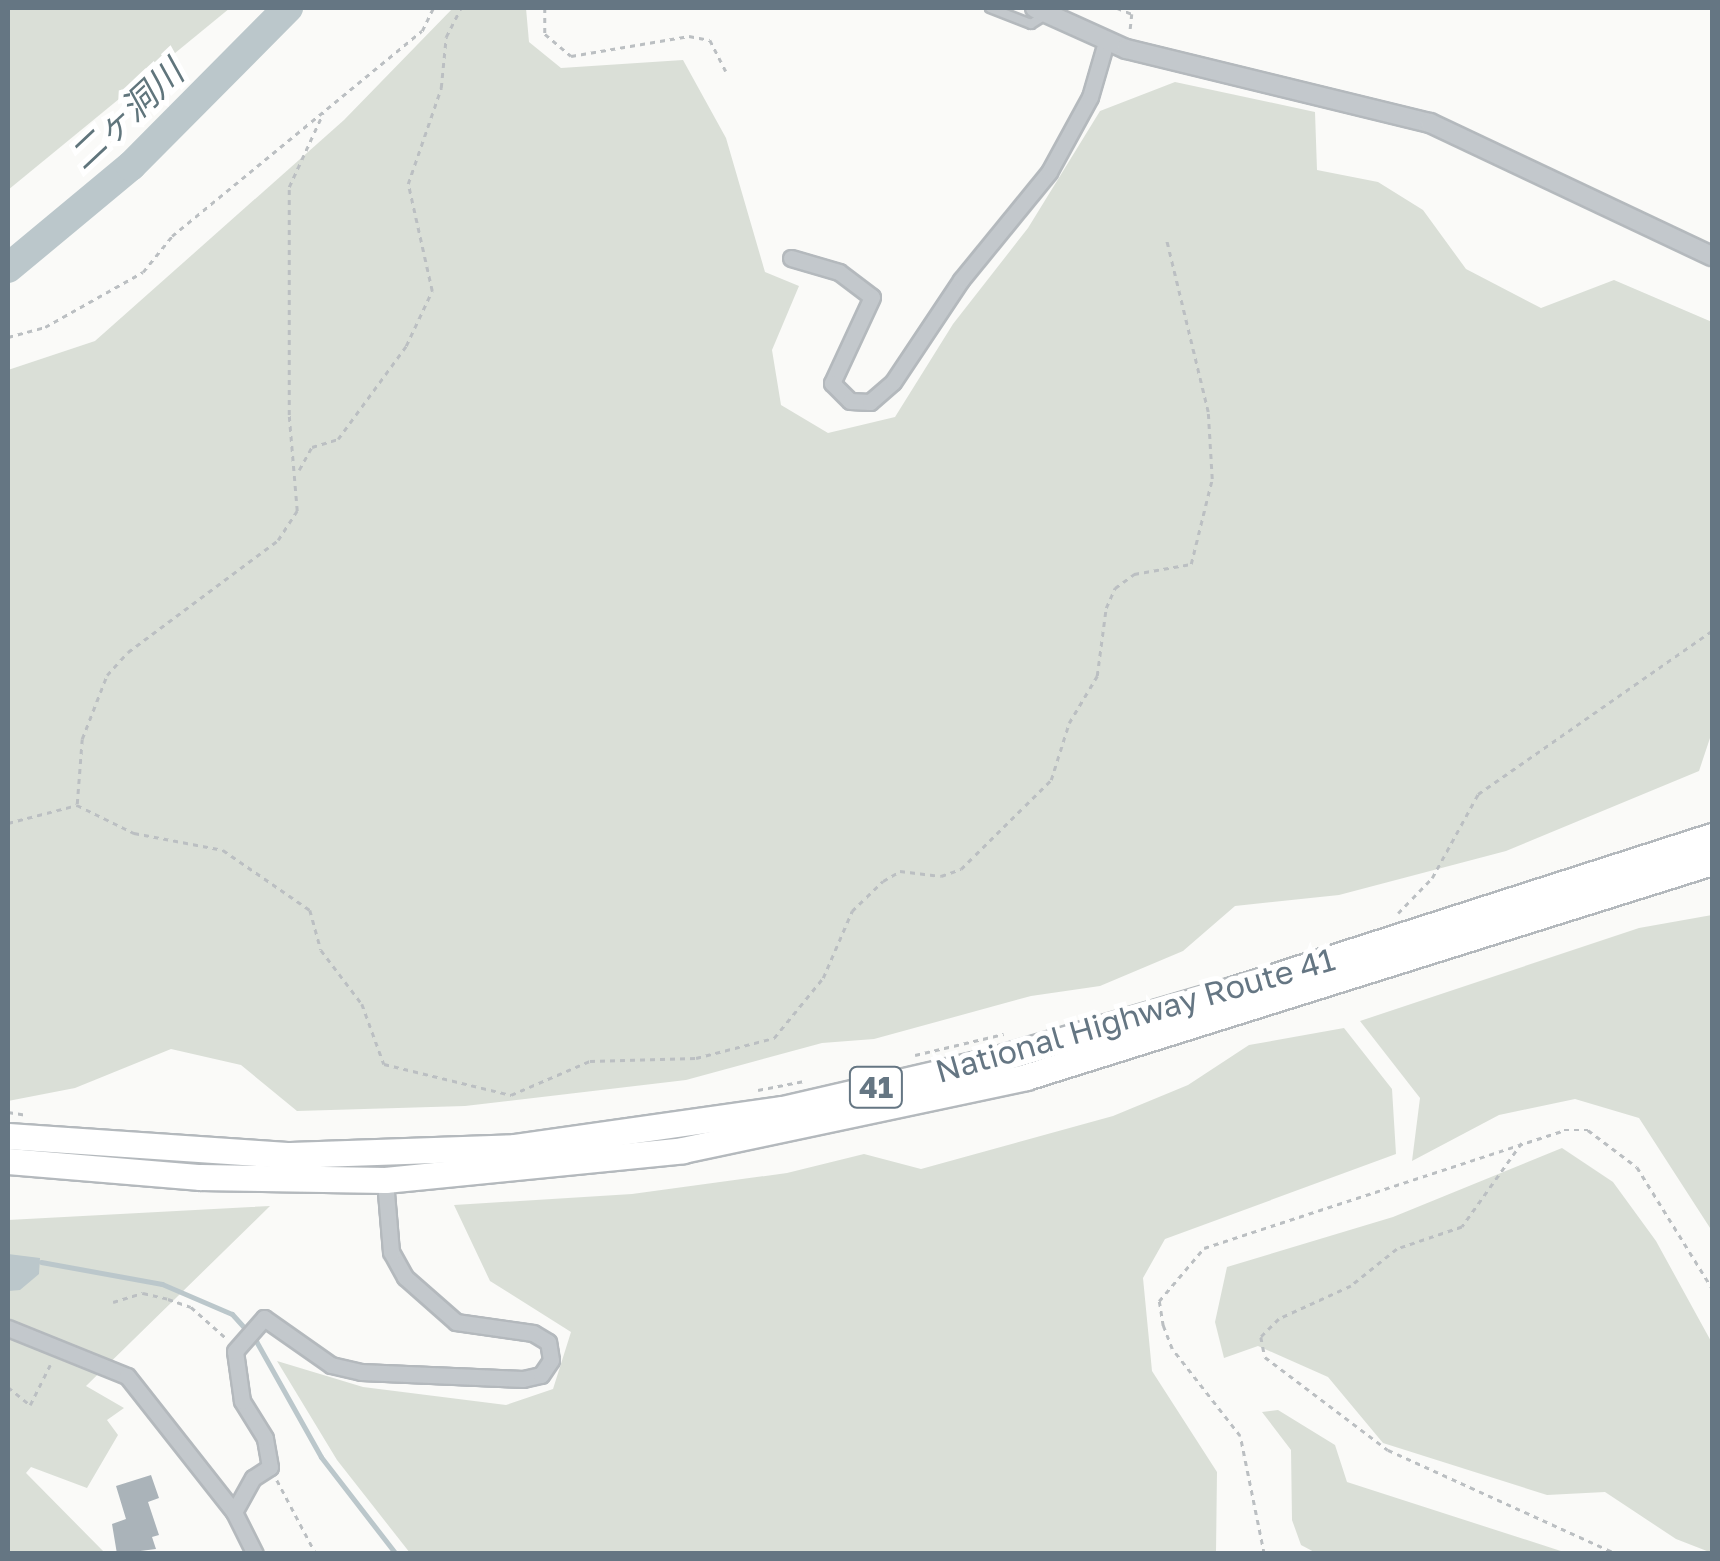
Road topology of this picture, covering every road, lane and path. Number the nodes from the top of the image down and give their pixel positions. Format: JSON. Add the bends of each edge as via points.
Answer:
{"nodes":[{"id":1,"x":434,"y":8,"type":"edge"},
{"id":2,"x":461,"y":8,"type":"edge"},
{"id":3,"x":545,"y":8,"type":"edge"},
{"id":4,"x":990,"y":8,"type":"edge"},
{"id":5,"x":1117,"y":8,"type":"edge"},
{"id":6,"x":1134,"y":8,"type":"edge"},
{"id":7,"x":1041,"y":11,"type":"edge"},
{"id":8,"x":1132,"y":14,"type":"junction"},
{"id":9,"x":1106,"y":42,"type":"junction"},
{"id":10,"x":1126,"y":49,"type":"junction"},
{"id":11,"x":726,"y":71,"type":"dead end"},
{"id":12,"x":323,"y":112,"type":"junction"},
{"id":13,"x":1166,"y":238,"type":"dead end"},
{"id":14,"x":1712,"y":256,"type":"edge"},
{"id":15,"x":791,"y":258,"type":"dead end"},
{"id":16,"x":8,"y":337,"type":"edge"},
{"id":17,"x":298,"y":472,"type":"junction"},
{"id":18,"x":1712,"y":631,"type":"edge"},
{"id":19,"x":77,"y":805,"type":"junction"},
{"id":20,"x":8,"y":823,"type":"edge"},
{"id":21,"x":1712,"y":836,"type":"edge"},
{"id":22,"x":1712,"y":862,"type":"edge"},
{"id":23,"x":1389,"y":919,"type":"dead end"},
{"id":24,"x":1012,"y":1032,"type":"dead end"},
{"id":25,"x":901,"y":1058,"type":"dead end"},
{"id":26,"x":809,"y":1080,"type":"dead end"},
{"id":27,"x":757,"y":1090,"type":"dead end"},
{"id":28,"x":8,"y":1112,"type":"edge"},
{"id":29,"x":27,"y":1115,"type":"dead end"},
{"id":30,"x":8,"y":1136,"type":"edge"},
{"id":31,"x":1522,"y":1143,"type":"junction"},
{"id":32,"x":8,"y":1160,"type":"edge"},
{"id":33,"x":385,"y":1180,"type":"junction"},
{"id":34,"x":1712,"y":1288,"type":"edge"},
{"id":35,"x":113,"y":1302,"type":"dead end"},
{"id":36,"x":8,"y":1328,"type":"edge"},
{"id":37,"x":244,"y":1339,"type":"junction"},
{"id":38,"x":60,"y":1345,"type":"junction"},
{"id":39,"x":8,"y":1386,"type":"edge"},
{"id":40,"x":270,"y":1467,"type":"junction"},
{"id":41,"x":234,"y":1512,"type":"junction"},
{"id":42,"x":255,"y":1554,"type":"edge"},
{"id":43,"x":316,"y":1554,"type":"edge"},
{"id":44,"x":1264,"y":1554,"type":"edge"},
{"id":45,"x":1616,"y":1554,"type":"edge"}],
"edges":[{"from":1,"to":12,"type":"path","via":[[422,31]]},
{"from":2,"to":17,"type":"path","via":[[446,37],[441,88],[408,184],[432,291],[406,346],[338,439],[312,447]]},
{"from":3,"to":11,"type":"path","via":[[545,34],[571,56],[689,36],[710,40]]},
{"from":4,"to":7,"type":"lane","via":[[1030,24]]},
{"from":5,"to":8,"type":"path"},
{"from":6,"to":8,"type":"path"},
{"from":7,"to":9,"type":"street"},
{"from":8,"to":10,"type":"path"},
{"from":9,"to":10,"type":"street"},
{"from":9,"to":15,"type":"street","via":[[1090,98],[1049,172],[944,304],[893,382],[870,402],[850,401],[832,383],[872,298],[839,272]]},
{"from":10,"to":14,"type":"street","via":[[1430,123]]},
{"from":12,"to":16,"type":"path","via":[[172,236],[143,272],[45,327]]},
{"from":12,"to":17,"type":"path","via":[[289,187],[288,416]]},
{"from":13,"to":19,"type":"path","via":[[1208,412],[1212,479],[1192,564],[1134,574],[1115,588],[1096,676],[1069,723],[1051,780],[961,869],[941,876],[900,871],[882,882],[852,911],[823,978],[774,1038],[696,1058],[590,1061],[511,1096],[384,1064],[362,1004],[332,968],[301,902],[222,850],[134,833]]},
{"from":17,"to":19,"type":"path","via":[[297,511],[278,540],[106,674],[82,739]]},
{"from":18,"to":23,"type":"path","via":[[1478,794],[1432,878]]},
{"from":19,"to":20,"type":"path"},
{"from":21,"to":30,"type":"highway","name":"National Highway Route 41","number":"41","via":[[994,1060],[782,1109],[515,1146],[290,1155]]},
{"from":22,"to":33,"type":"highway","name":"National Highway Route 41","number":"41","via":[[1026,1077],[683,1150]]},
{"from":24,"to":25,"type":"path"},
{"from":26,"to":27,"type":"path"},
{"from":28,"to":29,"type":"path"},
{"from":31,"to":34,"type":"path","via":[[1564,1130],[1588,1130],[1610,1140],[1637,1167]]},
{"from":31,"to":44,"type":"path","via":[[1204,1248],[1159,1302],[1172,1350],[1240,1436]]},
{"from":31,"to":45,"type":"path","via":[[1462,1228],[1396,1249],[1351,1286],[1279,1319],[1261,1337],[1265,1357],[1388,1450]]},
{"from":32,"to":33,"type":"highway","name":"National Highway Route 41","number":"41","via":[[200,1177]]},
{"from":33,"to":37,"type":"street","via":[[392,1252],[404,1277],[456,1322],[533,1333],[548,1342],[551,1360],[541,1375],[360,1372],[331,1365],[264,1318]]},
{"from":35,"to":37,"type":"path","via":[[143,1293],[191,1307]]},
{"from":36,"to":38,"type":"street"},
{"from":37,"to":40,"type":"street","via":[[242,1401],[264,1438]]},
{"from":38,"to":39,"type":"path","via":[[30,1405]]},
{"from":38,"to":41,"type":"street","via":[[127,1376]]},
{"from":40,"to":41,"type":"street","via":[[252,1478]]},
{"from":40,"to":43,"type":"path"},
{"from":41,"to":42,"type":"street"}]}
